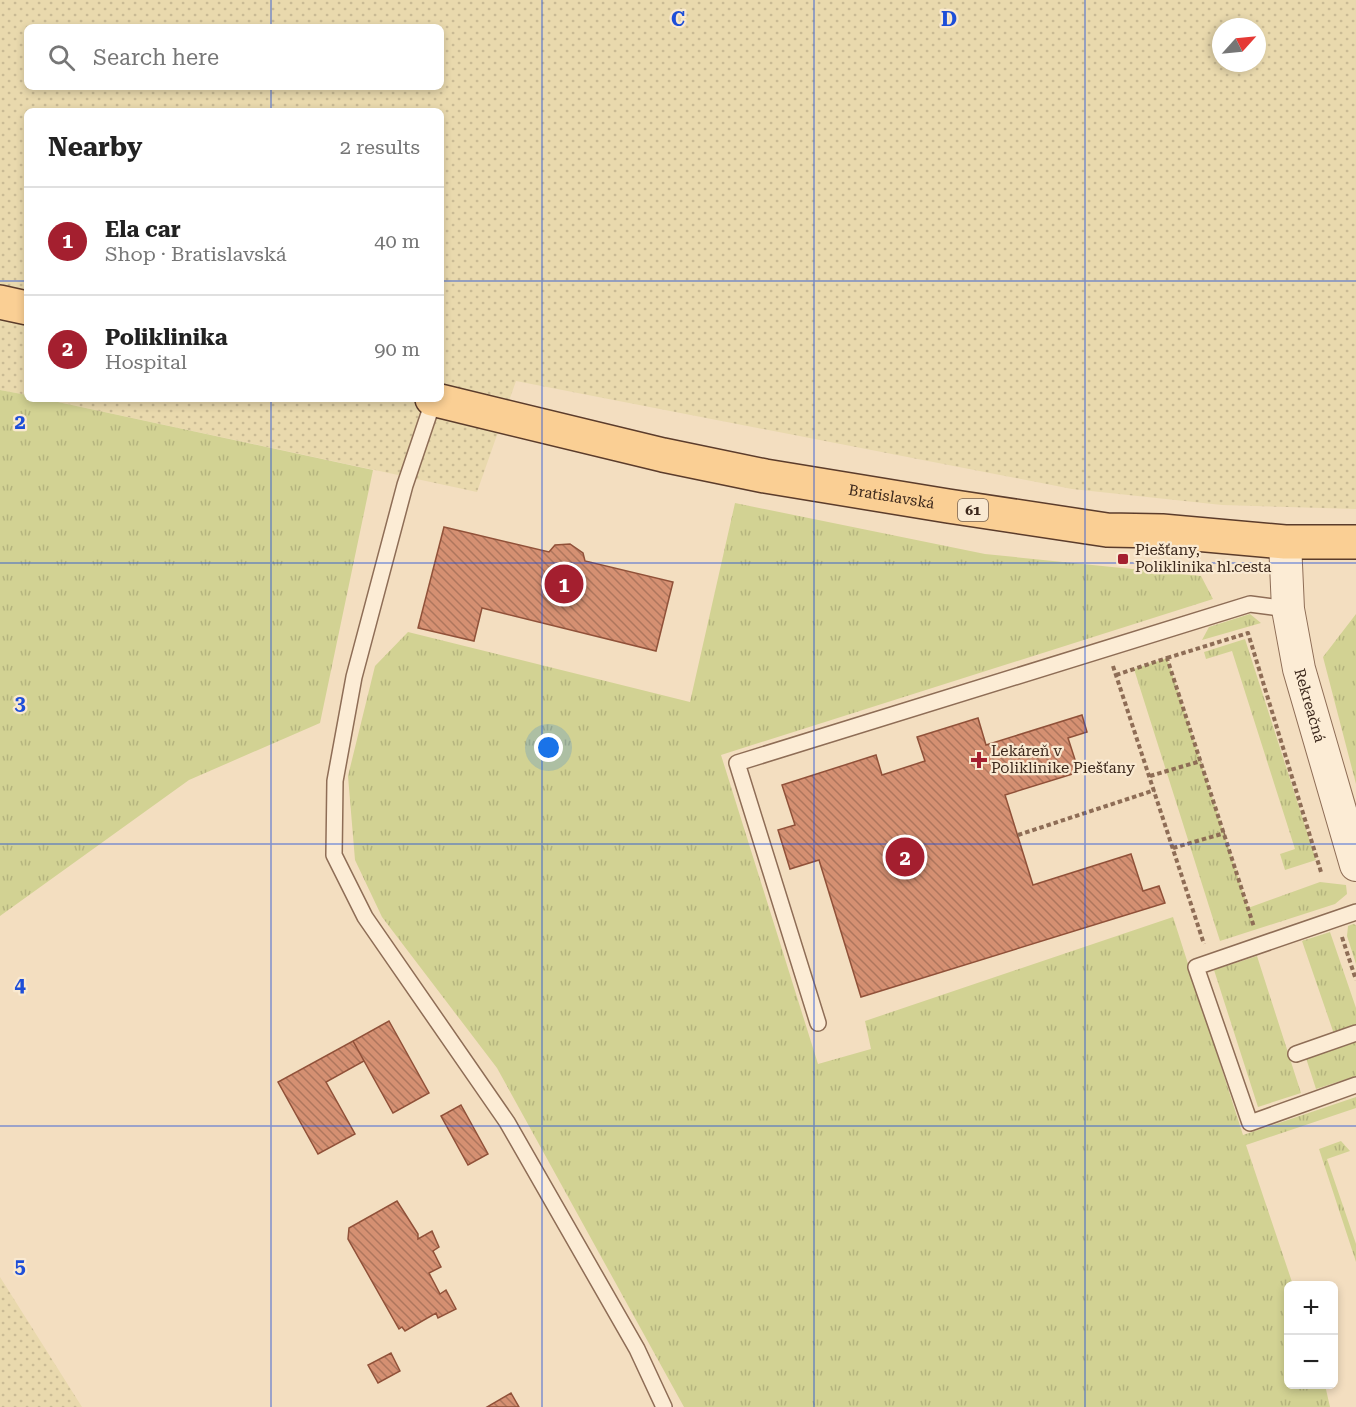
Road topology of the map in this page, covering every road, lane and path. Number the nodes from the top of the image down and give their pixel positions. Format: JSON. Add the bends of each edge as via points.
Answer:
{"nodes":[{"id":1,"x":432,"y":402,"type":"edge"},
{"id":2,"x":444,"y":402,"type":"edge"},
{"id":3,"x":1285,"y":542,"type":"junction"},
{"id":4,"x":1356,"y":542,"type":"edge"},
{"id":5,"x":1288,"y":609,"type":"junction"},
{"id":6,"x":1107,"y":648,"type":"junction"},
{"id":7,"x":1167,"y":658,"type":"junction"},
{"id":8,"x":1116,"y":675,"type":"junction"},
{"id":9,"x":1201,"y":761,"type":"junction"},
{"id":10,"x":1150,"y":776,"type":"junction"},
{"id":11,"x":1155,"y":790,"type":"junction"},
{"id":12,"x":1225,"y":833,"type":"junction"},
{"id":13,"x":1018,"y":835,"type":"dead end"},
{"id":14,"x":1173,"y":848,"type":"junction"},
{"id":15,"x":1356,"y":866,"type":"edge"},
{"id":16,"x":1321,"y":872,"type":"dead end"},
{"id":17,"x":1356,"y":912,"type":"edge"},
{"id":18,"x":1336,"y":919,"type":"junction"},
{"id":19,"x":1260,"y":946,"type":"junction"},
{"id":20,"x":1210,"y":962,"type":"junction"},
{"id":21,"x":1356,"y":980,"type":"edge"},
{"id":22,"x":818,"y":1023,"type":"dead end"},
{"id":23,"x":1356,"y":1033,"type":"edge"},
{"id":24,"x":1296,"y":1054,"type":"dead end"},
{"id":25,"x":1356,"y":1085,"type":"edge"},
{"id":26,"x":664,"y":1407,"type":"edge"}],
"edges":[{"from":1,"to":26,"type":"lane","via":[[405,485],[354,677],[335,781],[334,855],[365,918],[507,1122],[637,1349]]},
{"from":2,"to":3,"type":"main road","name":"Bratislavská","number":"61","via":[[663,455],[797,481],[1107,530]]},
{"from":3,"to":4,"type":"main road","name":"Bratislavská","number":"61"},
{"from":3,"to":5,"type":"street","name":"Rekreačná"},
{"from":5,"to":6,"type":"lane","via":[[1250,604]]},
{"from":5,"to":15,"type":"street","name":"Rekreačná","via":[[1299,669]]},
{"from":6,"to":8,"type":"path"},
{"from":6,"to":22,"type":"lane","via":[[738,763]]},
{"from":7,"to":8,"type":"path"},
{"from":7,"to":9,"type":"path"},
{"from":7,"to":16,"type":"path","via":[[1248,633]]},
{"from":8,"to":10,"type":"path"},
{"from":9,"to":10,"type":"path"},
{"from":9,"to":12,"type":"path"},
{"from":10,"to":11,"type":"path"},
{"from":11,"to":13,"type":"path"},
{"from":11,"to":14,"type":"path"},
{"from":12,"to":14,"type":"path"},
{"from":12,"to":19,"type":"path"},
{"from":14,"to":20,"type":"path"},
{"from":17,"to":18,"type":"lane"},
{"from":18,"to":19,"type":"lane"},
{"from":18,"to":21,"type":"path"},
{"from":19,"to":20,"type":"lane"},
{"from":20,"to":25,"type":"lane","via":[[1196,967],[1250,1123]]},
{"from":23,"to":24,"type":"lane"}]}
